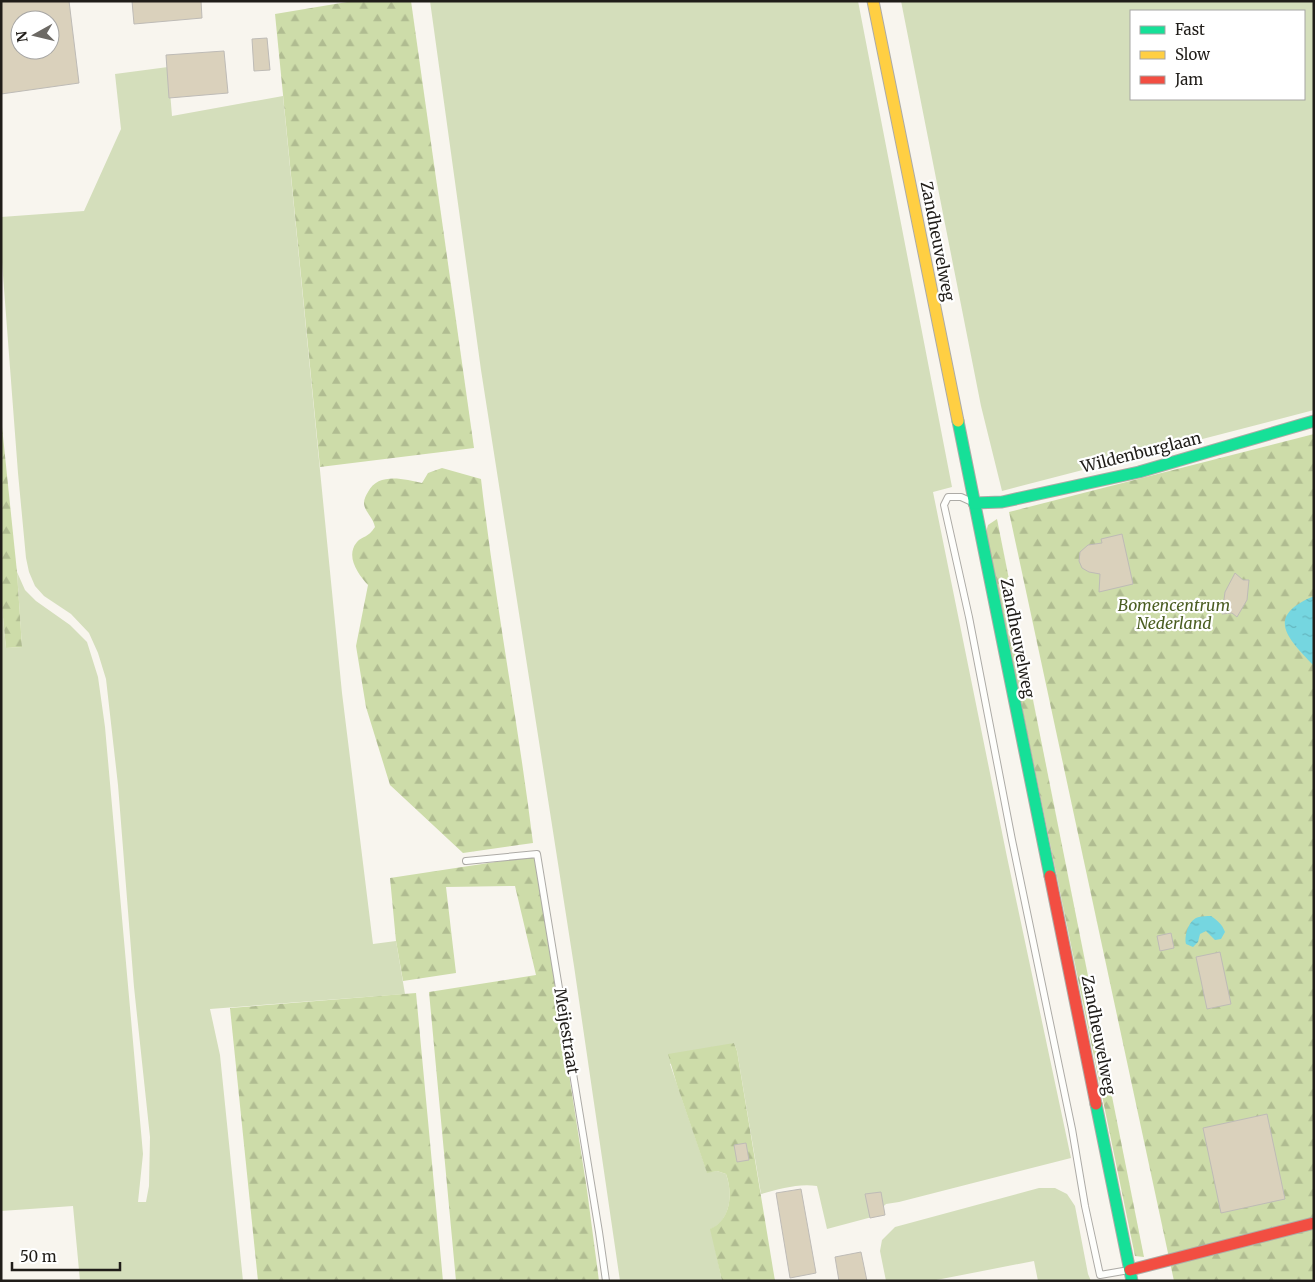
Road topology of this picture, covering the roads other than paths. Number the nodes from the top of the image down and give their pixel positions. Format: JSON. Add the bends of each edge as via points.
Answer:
{"nodes":[{"id":1,"x":873,"y":1,"type":"edge"},
{"id":2,"x":1314,"y":421,"type":"edge"},
{"id":3,"x":974,"y":502,"type":"junction"},
{"id":4,"x":466,"y":861,"type":"dead end"},
{"id":5,"x":1314,"y":1223,"type":"edge"},
{"id":6,"x":1131,"y":1276,"type":"edge"},
{"id":7,"x":606,"y":1281,"type":"edge"}],
"edges":[{"from":1,"to":3,"type":"main road","name":"Zandheuvelweg"},
{"from":2,"to":3,"type":"main road","name":"Wildenburglaan","via":[[1139,472],[1002,502]]},
{"from":3,"to":6,"type":"main road","name":"Zandheuvelweg"},
{"from":3,"to":6,"type":"lane","via":[[948,496],[944,505],[1085,1206],[1100,1275]]},
{"from":4,"to":7,"type":"lane","name":"Meijestraat","via":[[537,854]]},
{"from":5,"to":6,"type":"main road"}]}
